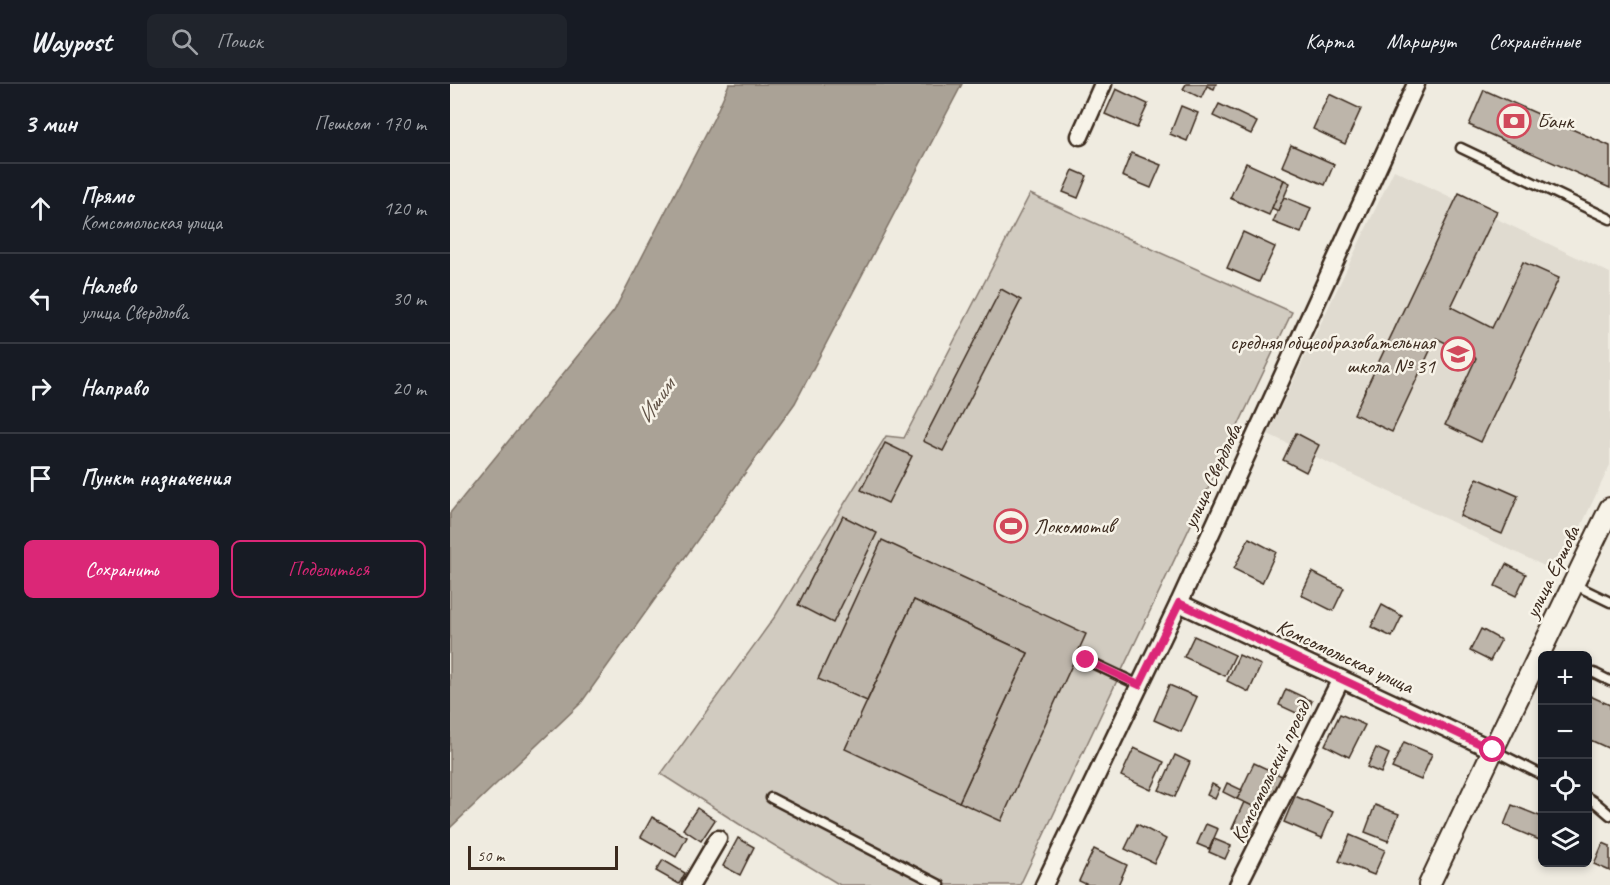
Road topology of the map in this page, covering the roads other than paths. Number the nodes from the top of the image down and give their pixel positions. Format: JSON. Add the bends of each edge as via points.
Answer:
{"nodes":[{"id":1,"x":1103,"y":84,"type":"edge"},
{"id":2,"x":1416,"y":84,"type":"edge"},
{"id":3,"x":1080,"y":136,"type":"dead end"},
{"id":4,"x":1461,"y":148,"type":"dead end"},
{"id":5,"x":1610,"y":219,"type":"edge"},
{"id":6,"x":1610,"y":508,"type":"edge"},
{"id":7,"x":1573,"y":584,"type":"junction"},
{"id":8,"x":1610,"y":602,"type":"edge"},
{"id":9,"x":1179,"y":603,"type":"junction"},
{"id":10,"x":1086,"y":660,"type":"dead end"},
{"id":11,"x":1594,"y":673,"type":"dead end"},
{"id":12,"x":1341,"y":679,"type":"junction"},
{"id":13,"x":1610,"y":681,"type":"edge"},
{"id":14,"x":1139,"y":685,"type":"junction"},
{"id":15,"x":1493,"y":750,"type":"junction"},
{"id":16,"x":1538,"y":773,"type":"edge"},
{"id":17,"x":771,"y":798,"type":"dead end"},
{"id":18,"x":1592,"y":801,"type":"edge"},
{"id":19,"x":1610,"y":815,"type":"edge"},
{"id":20,"x":718,"y":839,"type":"dead end"},
{"id":21,"x":691,"y":885,"type":"edge"},
{"id":22,"x":940,"y":885,"type":"edge"},
{"id":23,"x":1044,"y":885,"type":"edge"},
{"id":24,"x":1239,"y":885,"type":"edge"},
{"id":25,"x":1429,"y":885,"type":"edge"}],
"edges":[{"from":1,"to":3,"type":"street"},
{"from":2,"to":9,"type":"street","name":"улица Свердлова"},
{"from":4,"to":5,"type":"lane"},
{"from":6,"to":7,"type":"street","name":"улица Ершова"},
{"from":7,"to":8,"type":"lane"},
{"from":7,"to":15,"type":"street","name":"улица Ершова"},
{"from":9,"to":12,"type":"street","name":"Комсомольская улица"},
{"from":9,"to":14,"type":"street","name":"улица Свердлова"},
{"from":10,"to":14,"type":"lane"},
{"from":11,"to":13,"type":"lane"},
{"from":12,"to":15,"type":"street","name":"Комсомольская улица"},
{"from":12,"to":24,"type":"street","name":"Комсомольский проезд"},
{"from":14,"to":23,"type":"street","name":"улица Свердлова"},
{"from":15,"to":16,"type":"lane"},
{"from":15,"to":25,"type":"street","name":"улица Ершова"},
{"from":17,"to":22,"type":"lane"},
{"from":18,"to":19,"type":"lane"},
{"from":20,"to":21,"type":"street"}]}
